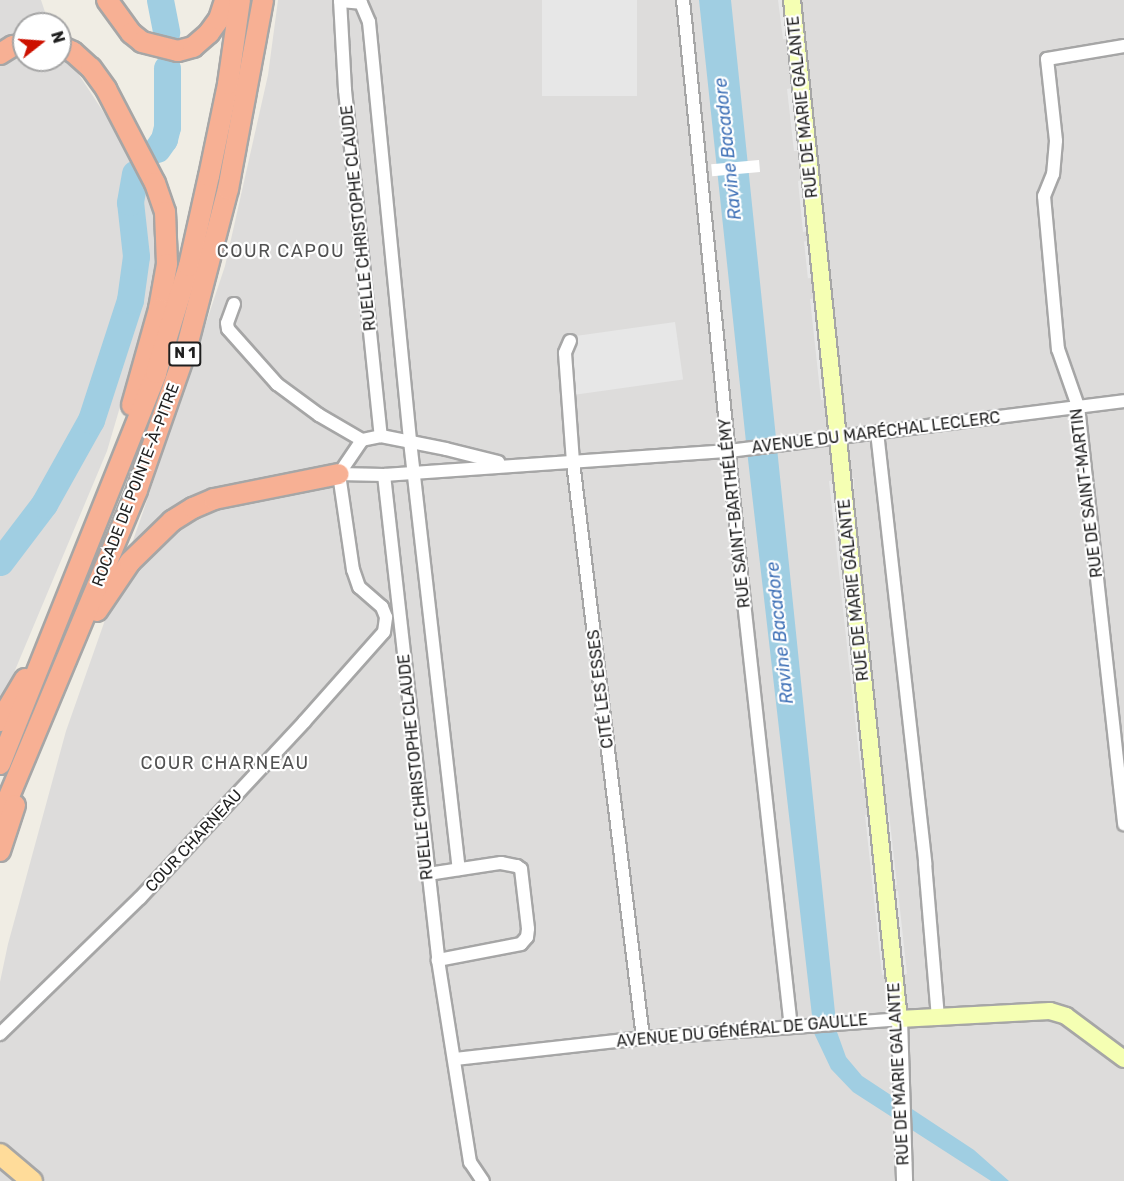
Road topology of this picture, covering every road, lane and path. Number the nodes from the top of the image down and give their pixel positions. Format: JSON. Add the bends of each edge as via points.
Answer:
{"nodes":[{"id":1,"x":107,"y":0,"type":"edge"},
{"id":2,"x":225,"y":0,"type":"edge"},
{"id":3,"x":240,"y":0,"type":"edge"},
{"id":4,"x":263,"y":0,"type":"edge"},
{"id":5,"x":682,"y":0,"type":"edge"},
{"id":6,"x":792,"y":0,"type":"edge"},
{"id":7,"x":340,"y":1,"type":"edge"},
{"id":8,"x":1124,"y":46,"type":"edge"},
{"id":9,"x":72,"y":52,"type":"edge"},
{"id":10,"x":234,"y":304,"type":"dead end"},
{"id":11,"x":570,"y":341,"type":"dead end"},
{"id":12,"x":1124,"y":401,"type":"edge"},
{"id":13,"x":1078,"y":406,"type":"junction"},
{"id":14,"x":877,"y":432,"type":"junction"},
{"id":15,"x":381,"y":436,"type":"junction"},
{"id":16,"x":838,"y":438,"type":"junction"},
{"id":17,"x":362,"y":440,"type":"junction"},
{"id":18,"x":410,"y":441,"type":"junction"},
{"id":19,"x":735,"y":451,"type":"junction"},
{"id":20,"x":573,"y":462,"type":"junction"},
{"id":21,"x":507,"y":465,"type":"junction"},
{"id":22,"x":414,"y":472,"type":"junction"},
{"id":23,"x":339,"y":474,"type":"junction"},
{"id":24,"x":384,"y":475,"type":"junction"},
{"id":25,"x":108,"y":494,"type":"junction"},
{"id":26,"x":110,"y":591,"type":"junction"},
{"id":27,"x":54,"y":630,"type":"junction"},
{"id":28,"x":63,"y":668,"type":"junction"},
{"id":29,"x":53,"y":692,"type":"junction"},
{"id":30,"x":0,"y":722,"type":"edge"},
{"id":31,"x":0,"y":764,"type":"edge"},
{"id":32,"x":20,"y":791,"type":"junction"},
{"id":33,"x":0,"y":818,"type":"edge"},
{"id":34,"x":1124,"y":824,"type":"edge"},
{"id":35,"x":0,"y":851,"type":"edge"},
{"id":36,"x":459,"y":869,"type":"junction"},
{"id":37,"x":428,"y":874,"type":"junction"},
{"id":38,"x":438,"y":960,"type":"junction"},
{"id":39,"x":938,"y":1018,"type":"junction"},
{"id":40,"x":899,"y":1019,"type":"junction"},
{"id":41,"x":796,"y":1026,"type":"junction"},
{"id":42,"x":0,"y":1034,"type":"edge"},
{"id":43,"x":643,"y":1038,"type":"junction"},
{"id":44,"x":455,"y":1059,"type":"junction"},
{"id":45,"x":1124,"y":1059,"type":"edge"},
{"id":46,"x":0,"y":1154,"type":"edge"},
{"id":47,"x":32,"y":1181,"type":"edge"},
{"id":48,"x":483,"y":1181,"type":"edge"},
{"id":49,"x":904,"y":1181,"type":"edge"}],
"edges":[{"from":1,"to":2,"type":"highway","via":[[142,42],[178,51],[193,47],[209,33]]},
{"from":3,"to":25,"type":"highway","name":"ROCADE DE POINTE-À-PITRE","number":"N 1","via":[[228,84],[189,266],[156,373]]},
{"from":4,"to":28,"type":"highway","name":"ROCADE DE POINTE-À-PITRE","number":"N 1","via":[[228,189],[186,350],[138,490]]},
{"from":5,"to":19,"type":"street","name":"RUE SAINT-BARTHÉLÉMY"},
{"from":6,"to":16,"type":"main road","name":"RUE DE MARIE GALANTE"},
{"from":7,"to":15,"type":"street","name":"RUELLE CHRISTOPHE CLAUDE","via":[[345,90]]},
{"from":7,"to":18,"type":"street","via":[[361,3],[369,22]]},
{"from":8,"to":13,"type":"street","name":"RUE DE SAINT-MARTIN","via":[[1047,58],[1056,141],[1053,174],[1044,196],[1058,349]]},
{"from":9,"to":25,"type":"highway","via":[[91,68],[106,89],[155,183],[168,231],[159,309],[109,476]]},
{"from":10,"to":17,"type":"street","via":[[226,323],[228,328],[277,384]]},
{"from":11,"to":20,"type":"street","name":"CITÉ LES ESSES","via":[[565,353]]},
{"from":12,"to":13,"type":"street","name":"AVENUE DU MARÉCHAL LECLERC"},
{"from":13,"to":14,"type":"street","name":"AVENUE DU MARÉCHAL LECLERC"},
{"from":13,"to":34,"type":"street","name":"RUE DE SAINT-MARTIN"},
{"from":14,"to":16,"type":"street","name":"AVENUE DU MARÉCHAL LECLERC"},
{"from":14,"to":39,"type":"street","via":[[925,863]]},
{"from":15,"to":17,"type":"street"},
{"from":15,"to":18,"type":"street"},
{"from":16,"to":19,"type":"street","name":"AVENUE DU MARÉCHAL LECLERC"},
{"from":16,"to":40,"type":"main road","name":"RUE DE MARIE GALANTE"},
{"from":17,"to":23,"type":"street"},
{"from":18,"to":21,"type":"street"},
{"from":18,"to":22,"type":"street"},
{"from":19,"to":20,"type":"street","name":"AVENUE DU MARÉCHAL LECLERC"},
{"from":19,"to":41,"type":"street","name":"RUE SAINT-BARTHÉLÉMY"},
{"from":20,"to":21,"type":"street","name":"AVENUE DU MARÉCHAL LECLERC"},
{"from":20,"to":43,"type":"street","name":"CITÉ LES ESSES"},
{"from":21,"to":22,"type":"street","name":"AVENUE DU MARÉCHAL LECLERC"},
{"from":22,"to":24,"type":"street","name":"AVENUE DU MARÉCHAL LECLERC"},
{"from":22,"to":36,"type":"street"},
{"from":23,"to":24,"type":"street","name":"AVENUE DU MARÉCHAL LECLERC"},
{"from":23,"to":26,"type":"highway","via":[[214,499],[193,508],[151,540]]},
{"from":23,"to":42,"type":"street","name":"COUR CHARNEAU","via":[[352,570],[359,587],[382,607],[386,617],[384,632],[140,898]]},
{"from":24,"to":37,"type":"street","name":"RUELLE CHRISTOPHE CLAUDE"},
{"from":25,"to":27,"type":"highway","name":"ROCADE DE POINTE-À-PITRE","number":"N 1"},
{"from":26,"to":28,"type":"highway"},
{"from":26,"to":32,"type":"highway","via":[[71,669]]},
{"from":27,"to":30,"type":"highway"},
{"from":27,"to":31,"type":"highway","name":"ROCADE DE POINTE-À-PITRE","number":"N 1"},
{"from":28,"to":29,"type":"highway","name":"ROCADE DE POINTE-À-PITRE","number":"N 1"},
{"from":29,"to":32,"type":"highway"},
{"from":29,"to":33,"type":"highway","name":"ROCADE DE POINTE-À-PITRE","number":"N 1"},
{"from":32,"to":35,"type":"highway"},
{"from":36,"to":37,"type":"street"},
{"from":36,"to":38,"type":"street","via":[[501,863],[521,869],[527,937],[521,944]]},
{"from":37,"to":38,"type":"street","name":"RUELLE CHRISTOPHE CLAUDE"},
{"from":38,"to":44,"type":"street","name":"RUELLE CHRISTOPHE CLAUDE"},
{"from":39,"to":40,"type":"main road","name":"AVENUE DU GÉNÉRAL DE GAULLE"},
{"from":39,"to":45,"type":"main road","name":"AVENUE DU GÉNÉRAL DE GAULLE","via":[[1050,1011],[1066,1016]]},
{"from":40,"to":41,"type":"street","name":"AVENUE DU GÉNÉRAL DE GAULLE"},
{"from":40,"to":49,"type":"street","name":"RUE DE MARIE GALANTE"},
{"from":41,"to":43,"type":"street","name":"AVENUE DU GÉNÉRAL DE GAULLE"},
{"from":43,"to":44,"type":"street","name":"AVENUE DU GÉNÉRAL DE GAULLE"},
{"from":44,"to":48,"type":"street","name":"RUELLE CHRISTOPHE CLAUDE","via":[[470,1162]]},
{"from":46,"to":47,"type":"main road"}]}
